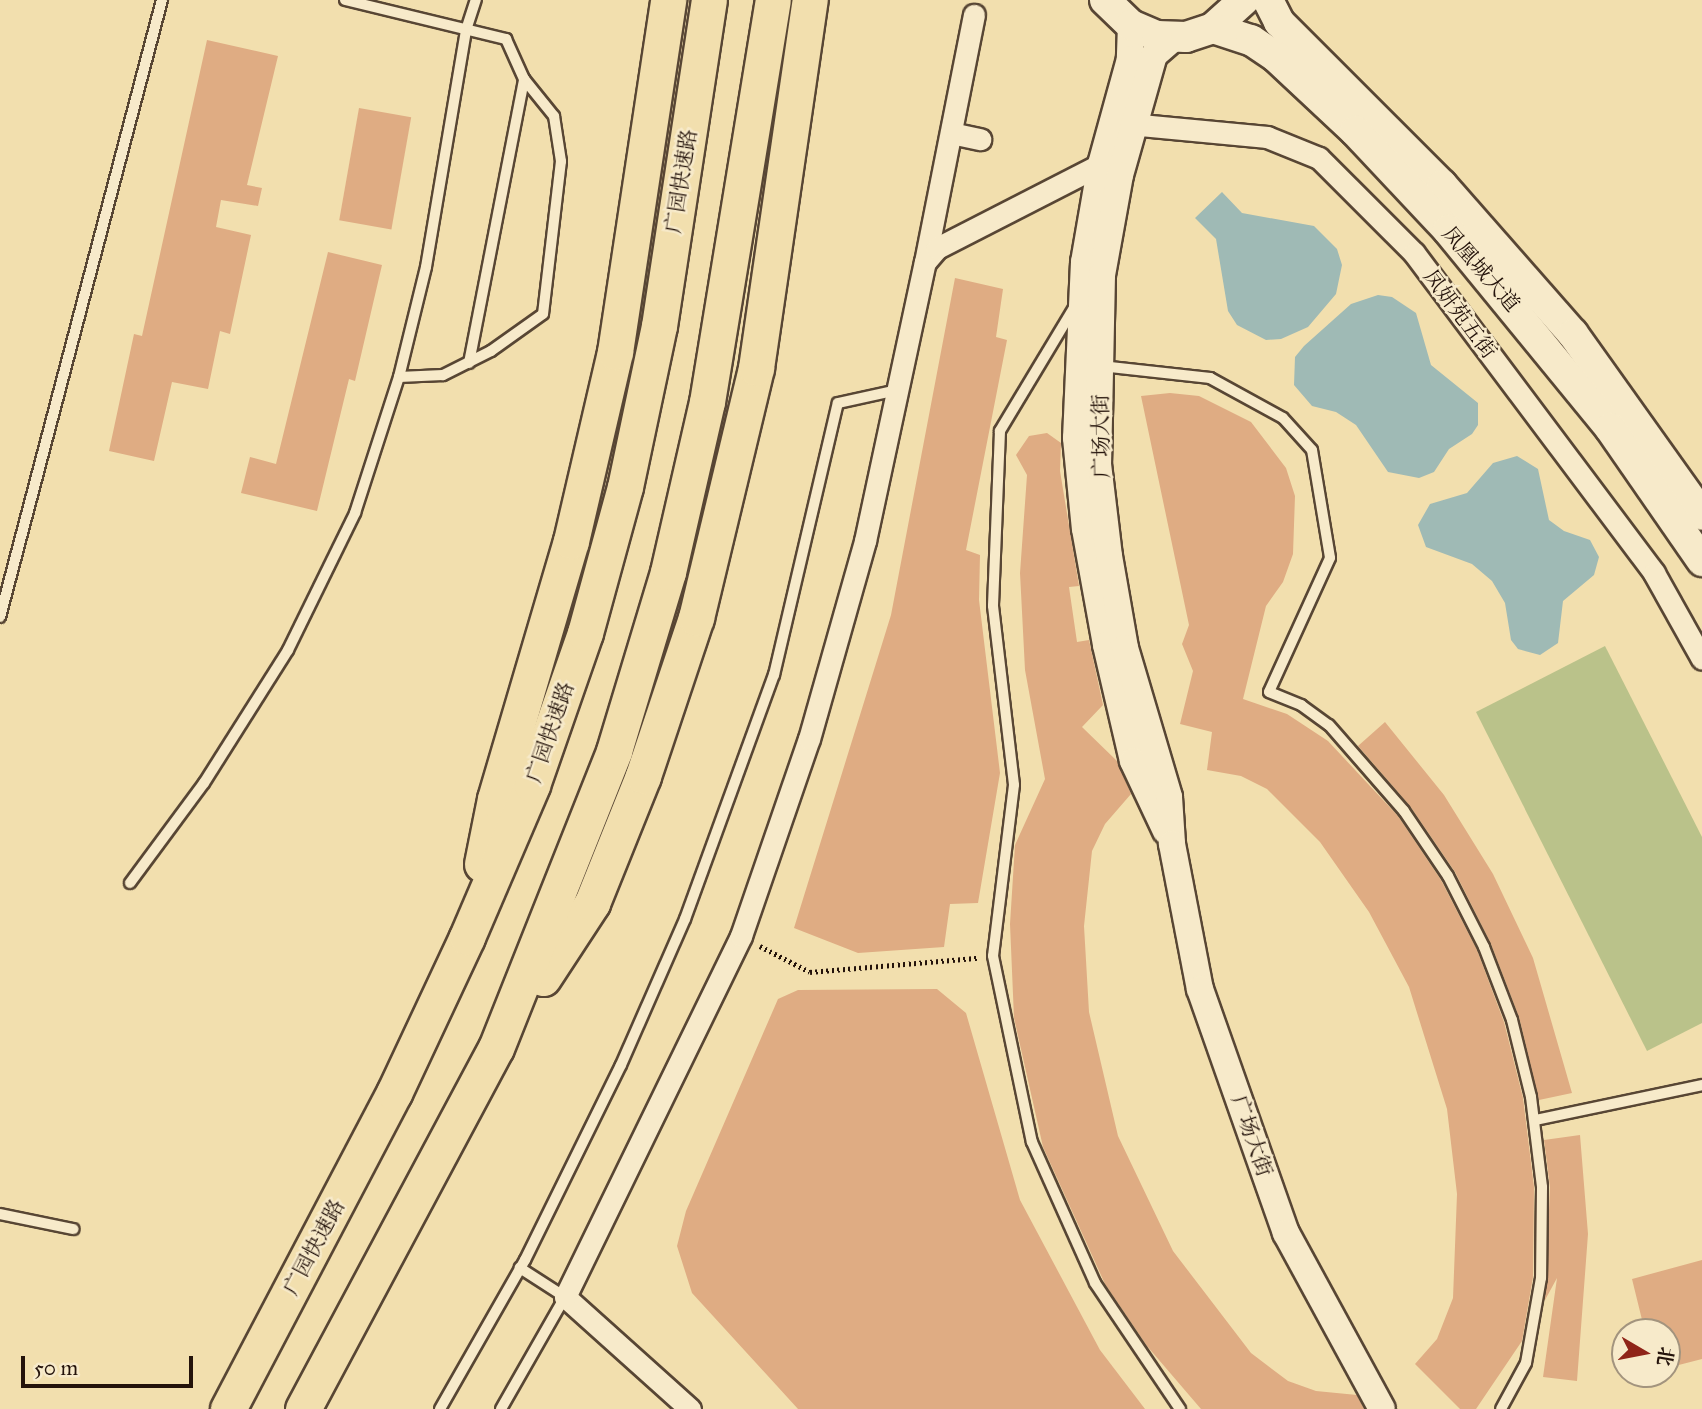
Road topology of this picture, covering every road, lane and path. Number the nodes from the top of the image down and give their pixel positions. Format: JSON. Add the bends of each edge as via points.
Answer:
{"nodes":[{"id":1,"x":162,"y":0,"type":"edge"},
{"id":2,"x":345,"y":0,"type":"edge"},
{"id":3,"x":476,"y":0,"type":"edge"},
{"id":4,"x":668,"y":0,"type":"edge"},
{"id":5,"x":709,"y":0,"type":"edge"},
{"id":6,"x":773,"y":0,"type":"edge"},
{"id":7,"x":810,"y":0,"type":"edge"},
{"id":8,"x":1105,"y":0,"type":"edge"},
{"id":9,"x":1244,"y":0,"type":"edge"},
{"id":10,"x":1268,"y":0,"type":"edge"},
{"id":11,"x":974,"y":15,"type":"dead end"},
{"id":12,"x":1131,"y":25,"type":"junction"},
{"id":13,"x":1213,"y":28,"type":"junction"},
{"id":14,"x":466,"y":30,"type":"junction"},
{"id":15,"x":1176,"y":36,"type":"junction"},
{"id":16,"x":524,"y":79,"type":"junction"},
{"id":17,"x":1123,"y":123,"type":"junction"},
{"id":18,"x":951,"y":133,"type":"junction"},
{"id":19,"x":980,"y":139,"type":"dead end"},
{"id":20,"x":1101,"y":164,"type":"junction"},
{"id":21,"x":925,"y":262,"type":"junction"},
{"id":22,"x":1082,"y":295,"type":"junction"},
{"id":23,"x":469,"y":362,"type":"junction"},
{"id":24,"x":1100,"y":366,"type":"junction"},
{"id":25,"x":399,"y":377,"type":"junction"},
{"id":26,"x":897,"y":390,"type":"junction"},
{"id":27,"x":1702,"y":515,"type":"edge"},
{"id":28,"x":1702,"y":561,"type":"edge"},
{"id":29,"x":0,"y":617,"type":"edge"},
{"id":30,"x":1702,"y":659,"type":"edge"},
{"id":31,"x":1172,"y":844,"type":"junction"},
{"id":32,"x":130,"y":883,"type":"dead end"},
{"id":33,"x":741,"y":936,"type":"junction"},
{"id":34,"x":467,"y":937,"type":"junction"},
{"id":35,"x":993,"y":956,"type":"junction"},
{"id":36,"x":496,"y":1048,"type":"junction"},
{"id":37,"x":1702,"y":1085,"type":"edge"},
{"id":38,"x":1535,"y":1120,"type":"junction"},
{"id":39,"x":0,"y":1214,"type":"edge"},
{"id":40,"x":73,"y":1229,"type":"dead end"},
{"id":41,"x":520,"y":1268,"type":"junction"},
{"id":42,"x":565,"y":1297,"type":"junction"},
{"id":43,"x":229,"y":1409,"type":"edge"},
{"id":44,"x":303,"y":1409,"type":"edge"},
{"id":45,"x":440,"y":1409,"type":"edge"},
{"id":46,"x":501,"y":1409,"type":"edge"},
{"id":47,"x":690,"y":1409,"type":"edge"},
{"id":48,"x":1180,"y":1409,"type":"edge"},
{"id":49,"x":1382,"y":1409,"type":"edge"},
{"id":50,"x":1501,"y":1409,"type":"edge"}],
"edges":[{"from":1,"to":29,"type":"lane"},
{"from":2,"to":14,"type":"lane"},
{"from":3,"to":14,"type":"lane"},
{"from":4,"to":34,"type":"highway","via":[[615,352],[571,541],[495,799]]},
{"from":5,"to":34,"type":"highway","name":"广园快速路","via":[[659,326],[625,487],[585,633],[532,785]]},
{"from":6,"to":36,"type":"highway","via":[[707,402],[668,572],[614,751]]},
{"from":7,"to":36,"type":"highway","via":[[756,368],[696,618],[643,776],[592,903]]},
{"from":8,"to":12,"type":"main road"},
{"from":9,"to":13,"type":"main road"},
{"from":10,"to":27,"type":"main road","name":"凤凰城大道","via":[[1279,22],[1442,185],[1573,334]]},
{"from":11,"to":18,"type":"street"},
{"from":12,"to":15,"type":"main road","via":[[1157,36]]},
{"from":12,"to":17,"type":"street"},
{"from":13,"to":15,"type":"main road"},
{"from":13,"to":28,"type":"main road","name":"凤凰城大道","via":[[1251,40],[1276,57],[1355,131],[1448,230],[1560,363]]},
{"from":14,"to":16,"type":"lane","via":[[506,39]]},
{"from":14,"to":25,"type":"lane","via":[[426,267]]},
{"from":15,"to":17,"type":"street","name":"广场大街","via":[[1154,55]]},
{"from":16,"to":23,"type":"lane"},
{"from":16,"to":23,"type":"lane","via":[[554,116],[561,161],[543,314]]},
{"from":17,"to":20,"type":"street","name":"广场大街"},
{"from":17,"to":24,"type":"street","name":"广场大街","via":[[1120,175],[1102,275]]},
{"from":17,"to":30,"type":"street","name":"凤妍苑五街","via":[[1266,137],[1319,158],[1414,253],[1654,573]]},
{"from":18,"to":19,"type":"street"},
{"from":18,"to":21,"type":"street"},
{"from":20,"to":21,"type":"street","via":[[937,248]]},
{"from":20,"to":22,"type":"street","name":"广场大街"},
{"from":21,"to":26,"type":"street"},
{"from":22,"to":31,"type":"street","name":"广场大街","via":[[1076,438],[1084,529],[1133,761]]},
{"from":22,"to":35,"type":"lane","via":[[1000,431],[993,606],[1014,785]]},
{"from":23,"to":25,"type":"lane","via":[[443,375]]},
{"from":24,"to":31,"type":"street","name":"广场大街","via":[[1098,464],[1109,556],[1125,648],[1169,797]]},
{"from":24,"to":38,"type":"lane","via":[[1210,378],[1283,418],[1311,450],[1330,558],[1269,692],[1301,705],[1329,725],[1404,811],[1448,876],[1484,947],[1512,1020]]},
{"from":25,"to":32,"type":"lane","via":[[355,513],[288,650],[204,783]]},
{"from":26,"to":33,"type":"street","via":[[865,541],[817,712]]},
{"from":26,"to":41,"type":"lane","via":[[838,403],[774,675],[685,919],[621,1065]]},
{"from":31,"to":49,"type":"street","name":"广场大街","via":[[1200,989],[1286,1233]]},
{"from":33,"to":35,"type":"path","via":[[810,972]]},
{"from":33,"to":42,"type":"street"},
{"from":34,"to":43,"type":"highway","name":"广园快速路","via":[[394,1093]]},
{"from":35,"to":48,"type":"lane","via":[[1032,1142],[1095,1283]]},
{"from":36,"to":44,"type":"highway"},
{"from":37,"to":38,"type":"lane"},
{"from":38,"to":50,"type":"lane","via":[[1542,1233],[1535,1322],[1526,1363]]},
{"from":39,"to":40,"type":"lane"},
{"from":41,"to":42,"type":"lane"},
{"from":41,"to":45,"type":"lane"},
{"from":42,"to":46,"type":"lane"},
{"from":42,"to":47,"type":"street"}]}
